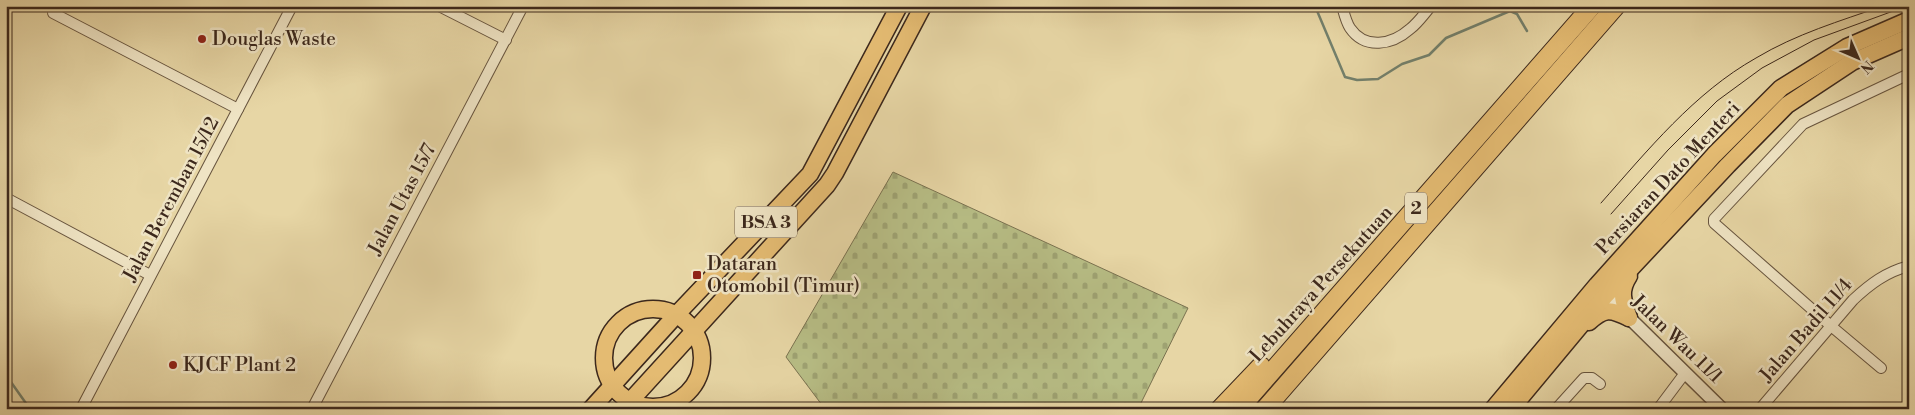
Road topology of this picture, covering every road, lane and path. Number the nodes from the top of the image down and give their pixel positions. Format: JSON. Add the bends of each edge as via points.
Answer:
{"nodes":[{"id":1,"x":292,"y":6,"type":"edge"},
{"id":2,"x":439,"y":6,"type":"edge"},
{"id":3,"x":523,"y":6,"type":"edge"},
{"id":4,"x":899,"y":6,"type":"edge"},
{"id":5,"x":923,"y":6,"type":"edge"},
{"id":6,"x":1342,"y":6,"type":"edge"},
{"id":7,"x":1431,"y":6,"type":"edge"},
{"id":8,"x":1592,"y":6,"type":"edge"},
{"id":9,"x":1616,"y":6,"type":"edge"},
{"id":10,"x":53,"y":14,"type":"dead end"},
{"id":11,"x":1909,"y":20,"type":"edge"},
{"id":12,"x":1909,"y":37,"type":"edge"},
{"id":13,"x":506,"y":40,"type":"junction"},
{"id":14,"x":1909,"y":74,"type":"edge"},
{"id":15,"x":238,"y":109,"type":"junction"},
{"id":16,"x":6,"y":198,"type":"edge"},
{"id":17,"x":1644,"y":255,"type":"junction"},
{"id":18,"x":1909,"y":266,"type":"edge"},
{"id":19,"x":150,"y":275,"type":"junction"},
{"id":20,"x":1606,"y":275,"type":"junction"},
{"id":21,"x":1588,"y":295,"type":"junction"},
{"id":22,"x":1606,"y":295,"type":"junction"},
{"id":23,"x":677,"y":314,"type":"junction"},
{"id":24,"x":1629,"y":318,"type":"junction"},
{"id":25,"x":1831,"y":326,"type":"junction"},
{"id":26,"x":694,"y":331,"type":"junction"},
{"id":27,"x":1572,"y":336,"type":"junction"},
{"id":28,"x":1294,"y":344,"type":"junction"},
{"id":29,"x":1881,"y":368,"type":"dead end"},
{"id":30,"x":1685,"y":373,"type":"junction"},
{"id":31,"x":1600,"y":384,"type":"dead end"},
{"id":32,"x":612,"y":386,"type":"junction"},
{"id":33,"x":626,"y":405,"type":"edge"},
{"id":34,"x":81,"y":409,"type":"edge"},
{"id":35,"x":312,"y":409,"type":"edge"},
{"id":36,"x":592,"y":409,"type":"edge"},
{"id":37,"x":1220,"y":409,"type":"edge"},
{"id":38,"x":1239,"y":409,"type":"edge"},
{"id":39,"x":1265,"y":409,"type":"edge"},
{"id":40,"x":1493,"y":409,"type":"edge"},
{"id":41,"x":1511,"y":409,"type":"edge"},
{"id":42,"x":1556,"y":409,"type":"edge"},
{"id":43,"x":1658,"y":409,"type":"edge"},
{"id":44,"x":1722,"y":409,"type":"edge"},
{"id":45,"x":1760,"y":409,"type":"edge"}],
"edges":[{"from":1,"to":15,"type":"street","name":"Jalan Beremban 15/12"},
{"from":2,"to":13,"type":"street"},
{"from":3,"to":13,"type":"street","name":"Jalan Utas 15/7"},
{"from":4,"to":23,"type":"main road","number":"BSA 3","via":[[810,174]]},
{"from":5,"to":26,"type":"main road","number":"BSA 3","via":[[835,173],[818,196]]},
{"from":6,"to":7,"type":"street","via":[[1348,26],[1373,44],[1398,38],[1410,30]]},
{"from":8,"to":28,"type":"highway","name":"Lebuhraya Persekutuan","number":"2"},
{"from":9,"to":39,"type":"highway","name":"Lebuhraya Persekutuan","number":"2"},
{"from":10,"to":15,"type":"street"},
{"from":11,"to":20,"type":"main road","name":"Persiaran Dato Menteri","via":[[1847,47],[1781,88],[1714,155]]},
{"from":12,"to":17,"type":"main road","name":"Persiaran Dato Menteri","via":[[1852,62],[1787,105]]},
{"from":13,"to":35,"type":"street","name":"Jalan Utas 15/7"},
{"from":14,"to":25,"type":"street","via":[[1803,124],[1714,219]]},
{"from":15,"to":19,"type":"street","name":"Jalan Beremban 15/12"},
{"from":16,"to":19,"type":"street"},
{"from":17,"to":22,"type":"main road","name":"Persiaran Dato Menteri"},
{"from":17,"to":24,"type":"main road","via":[[1622,290]]},
{"from":18,"to":25,"type":"street","name":"Jalan Badil 11/4","via":[[1870,284]]},
{"from":19,"to":34,"type":"street","name":"Jalan Beremban 15/12"},
{"from":20,"to":21,"type":"main road","name":"Persiaran Dato Menteri"},
{"from":20,"to":22,"type":"main road","via":[[1602,286]]},
{"from":21,"to":22,"type":"main road","via":[[1597,292]]},
{"from":21,"to":40,"type":"main road","name":"Persiaran Dato Menteri"},
{"from":22,"to":24,"type":"street","name":"Jalan Wau 11/1"},
{"from":22,"to":27,"type":"main road","name":"Persiaran Dato Menteri"},
{"from":23,"to":26,"type":"main road"},
{"from":23,"to":32,"type":"main road","number":"BSA 3"},
{"from":23,"to":32,"type":"main road","via":[[662,309],[645,309],[630,314],[617,324],[608,338],[604,354],[605,370]]},
{"from":24,"to":27,"type":"main road","via":[[1612,310],[1604,312]]},
{"from":24,"to":30,"type":"street","name":"Jalan Wau 11/1"},
{"from":25,"to":29,"type":"street"},
{"from":25,"to":45,"type":"street","name":"Jalan Badil 11/4"},
{"from":26,"to":33,"type":"main road","number":"BSA 3"},
{"from":26,"to":33,"type":"main road","via":[[701,345],[702,360],[699,376],[691,389],[678,400],[662,406]]},
{"from":27,"to":41,"type":"main road","name":"Persiaran Dato Menteri"},
{"from":28,"to":37,"type":"highway","via":[[1277,350]]},
{"from":28,"to":38,"type":"highway","name":"Lebuhraya Persekutuan","number":"2"},
{"from":30,"to":43,"type":"street"},
{"from":30,"to":44,"type":"street","name":"Jalan Wau 11/1"},
{"from":31,"to":42,"type":"street","via":[[1592,378],[1584,378]]},
{"from":32,"to":33,"type":"main road"},
{"from":32,"to":36,"type":"main road","number":"BSA 3"}]}
